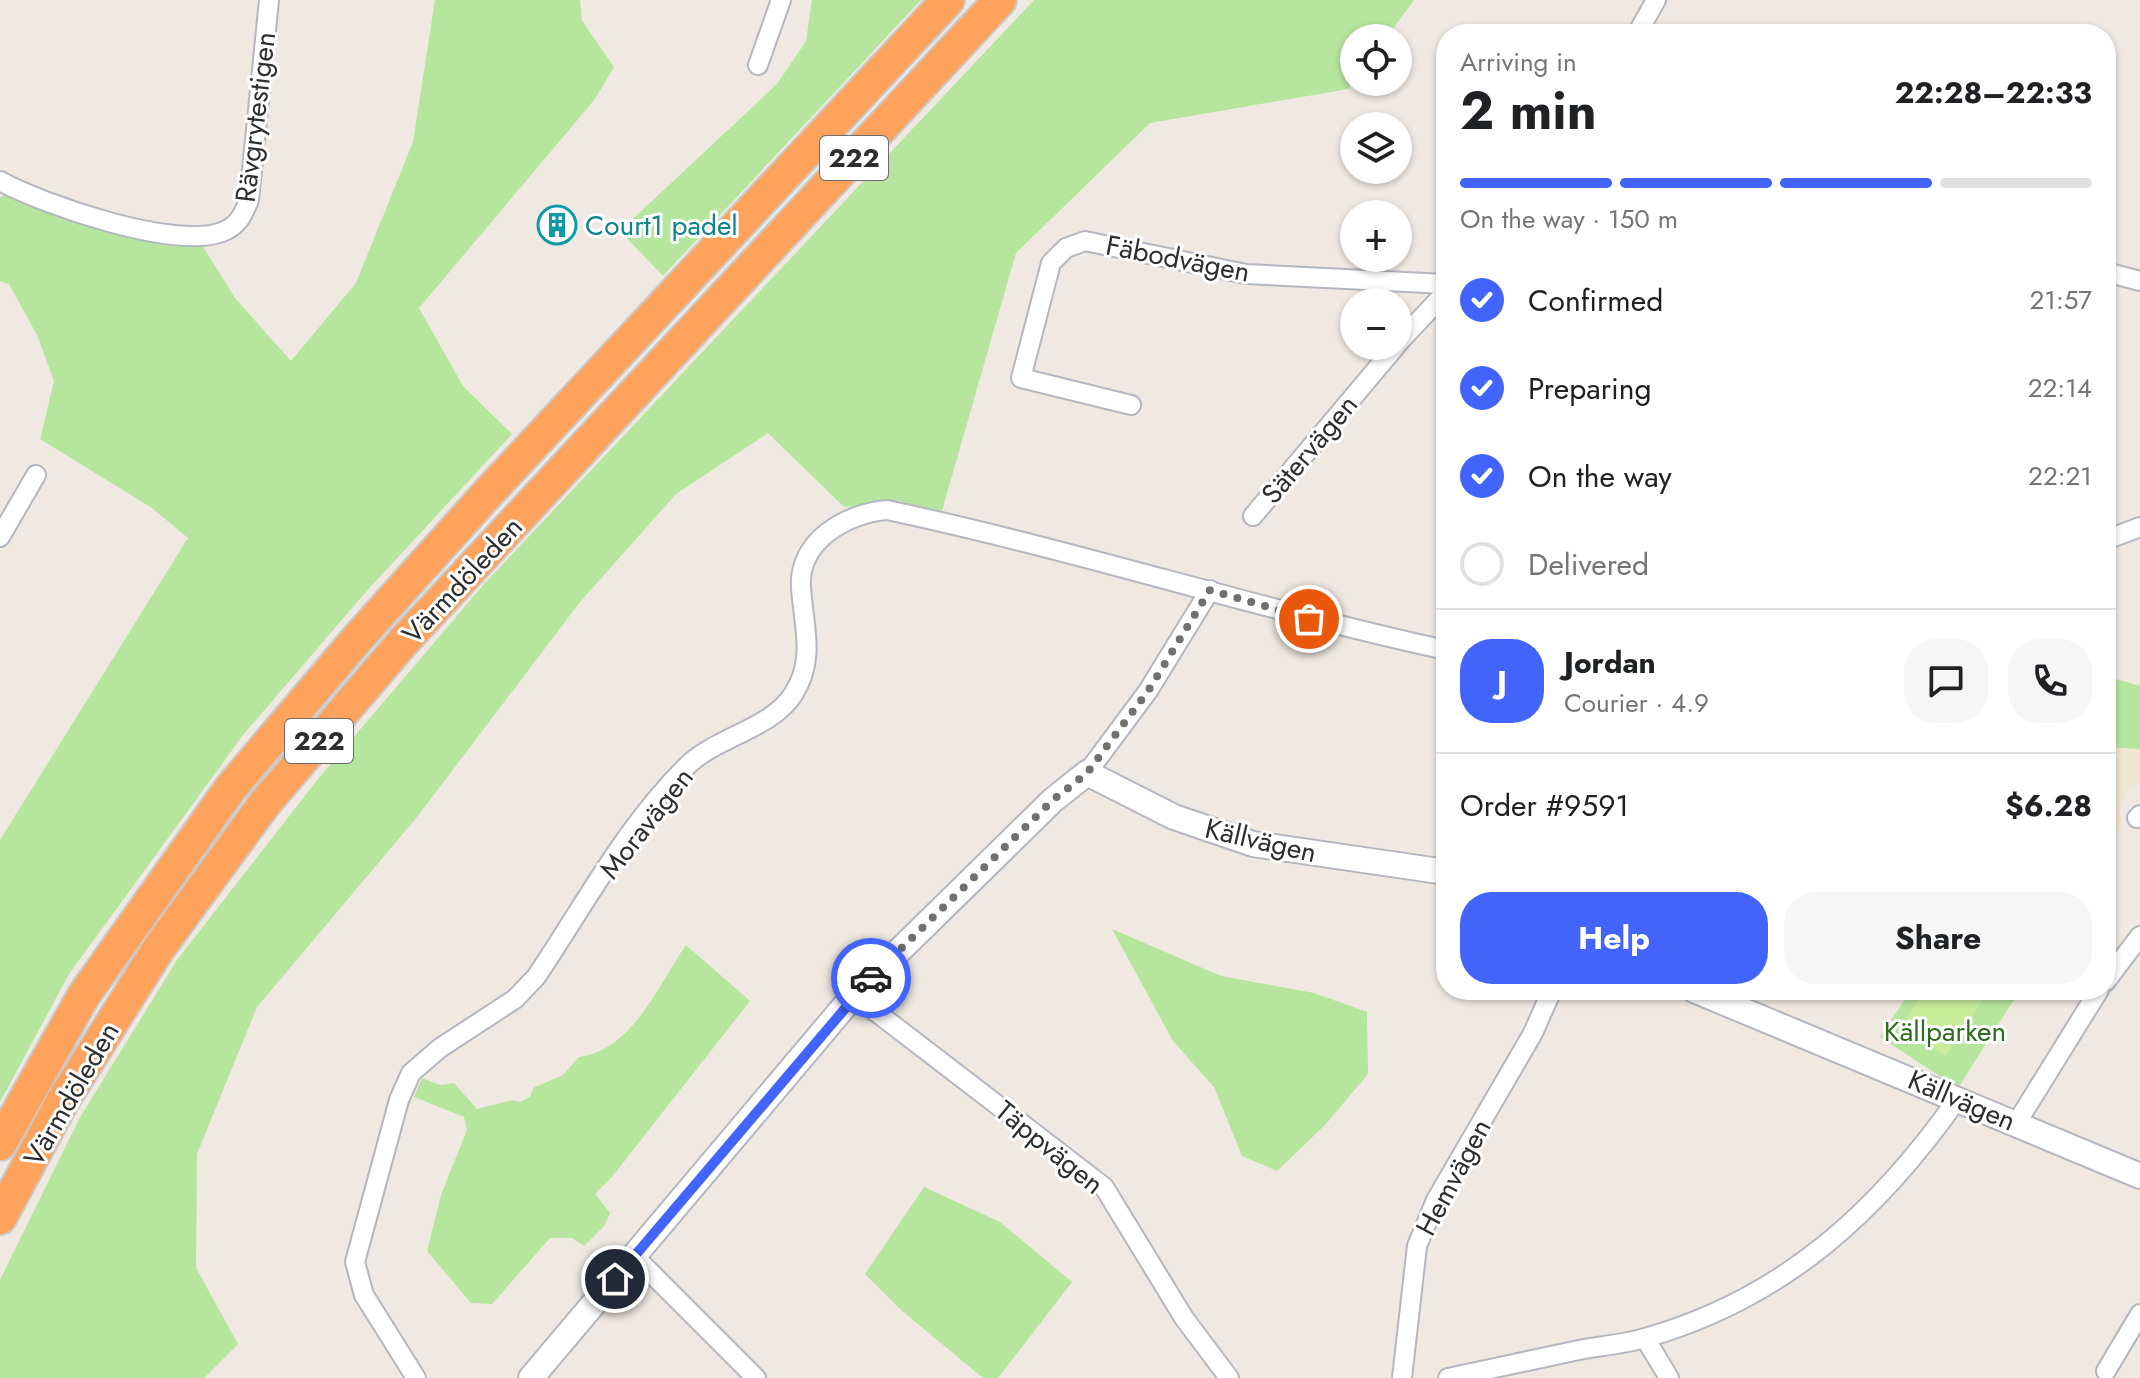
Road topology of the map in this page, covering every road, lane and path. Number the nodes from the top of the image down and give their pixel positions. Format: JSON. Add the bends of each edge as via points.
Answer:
{"nodes":[{"id":1,"x":269,"y":0,"type":"edge"},
{"id":2,"x":781,"y":0,"type":"edge"},
{"id":3,"x":948,"y":0,"type":"edge"},
{"id":4,"x":1000,"y":0,"type":"edge"},
{"id":5,"x":1656,"y":0,"type":"edge"},
{"id":6,"x":1643,"y":24,"type":"edge"},
{"id":7,"x":758,"y":65,"type":"dead end"},
{"id":8,"x":0,"y":181,"type":"edge"},
{"id":9,"x":2116,"y":275,"type":"edge"},
{"id":10,"x":2140,"y":281,"type":"edge"},
{"id":11,"x":1436,"y":284,"type":"edge"},
{"id":12,"x":1436,"y":303,"type":"edge"},
{"id":13,"x":1412,"y":329,"type":"edge"},
{"id":14,"x":1384,"y":360,"type":"edge"},
{"id":15,"x":1131,"y":405,"type":"dead end"},
{"id":16,"x":36,"y":475,"type":"dead end"},
{"id":17,"x":1253,"y":516,"type":"dead end"},
{"id":18,"x":2140,"y":527,"type":"edge"},
{"id":19,"x":2116,"y":536,"type":"edge"},
{"id":20,"x":0,"y":537,"type":"edge"},
{"id":21,"x":1210,"y":590,"type":"junction"},
{"id":22,"x":1436,"y":648,"type":"edge"},
{"id":23,"x":1087,"y":773,"type":"junction"},
{"id":24,"x":1436,"y":871,"type":"edge"},
{"id":25,"x":2138,"y":936,"type":"edge"},
{"id":26,"x":2116,"y":967,"type":"edge"},
{"id":27,"x":854,"y":995,"type":"junction"},
{"id":28,"x":1548,"y":1000,"type":"edge"},
{"id":29,"x":1718,"y":1000,"type":"edge"},
{"id":30,"x":2093,"y":1000,"type":"edge"},
{"id":31,"x":1958,"y":1098,"type":"junction"},
{"id":32,"x":2016,"y":1124,"type":"junction"},
{"id":33,"x":0,"y":1144,"type":"edge"},
{"id":34,"x":2140,"y":1176,"type":"edge"},
{"id":35,"x":0,"y":1218,"type":"edge"},
{"id":36,"x":635,"y":1257,"type":"junction"},
{"id":37,"x":2140,"y":1314,"type":"edge"},
{"id":38,"x":1645,"y":1338,"type":"junction"},
{"id":39,"x":2106,"y":1371,"type":"dead end"},
{"id":40,"x":416,"y":1378,"type":"edge"},
{"id":41,"x":531,"y":1378,"type":"edge"},
{"id":42,"x":756,"y":1378,"type":"edge"},
{"id":43,"x":1229,"y":1378,"type":"edge"},
{"id":44,"x":1402,"y":1378,"type":"edge"},
{"id":45,"x":1448,"y":1378,"type":"edge"},
{"id":46,"x":1669,"y":1378,"type":"edge"}],
"edges":[{"from":1,"to":8,"type":"street","name":"Rävgrytestigen","via":[[249,200],[232,227],[219,234],[155,233],[76,211]]},
{"from":2,"to":7,"type":"street"},
{"from":3,"to":33,"type":"highway","name":"Värmdöleden","number":"222","via":[[488,493],[230,789],[84,995]]},
{"from":4,"to":35,"type":"highway","name":"Värmdöleden","number":"222","via":[[403,642],[265,803],[159,948],[62,1102]]},
{"from":5,"to":6,"type":"street"},
{"from":9,"to":10,"type":"street"},
{"from":11,"to":15,"type":"street","name":"Fäbodvägen","via":[[1246,274],[1085,241],[1066,248],[1051,263],[1021,378]]},
{"from":12,"to":13,"type":"street","name":"Sätervägen"},
{"from":14,"to":17,"type":"street","name":"Sätervägen"},
{"from":16,"to":20,"type":"street"},
{"from":18,"to":19,"type":"street"},
{"from":21,"to":22,"type":"street","name":"Moravägen"},
{"from":21,"to":23,"type":"street","via":[[1148,691]]},
{"from":21,"to":40,"type":"street","name":"Moravägen","via":[[887,510],[867,512],[820,537],[800,584],[809,652],[793,695],[773,714],[690,763],[645,816],[536,977],[515,999],[411,1073],[355,1262],[364,1295]]},
{"from":23,"to":24,"type":"street","name":"Källvägen","via":[[1174,817],[1253,844]]},
{"from":23,"to":27,"type":"street"},
{"from":25,"to":26,"type":"street"},
{"from":27,"to":36,"type":"street"},
{"from":27,"to":43,"type":"street","name":"Täppvägen","via":[[1104,1187],[1184,1318]]},
{"from":28,"to":44,"type":"street","name":"Hemvägen","via":[[1436,1200],[1417,1246]]},
{"from":29,"to":31,"type":"street","name":"Källvägen"},
{"from":30,"to":32,"type":"street"},
{"from":31,"to":32,"type":"street","name":"Källvägen"},
{"from":31,"to":38,"type":"street","via":[[1906,1169],[1813,1257],[1763,1289]]},
{"from":32,"to":34,"type":"street","name":"Källvägen"},
{"from":36,"to":41,"type":"street"},
{"from":36,"to":42,"type":"street"},
{"from":37,"to":39,"type":"street"},
{"from":38,"to":45,"type":"street"},
{"from":38,"to":46,"type":"street"}]}
